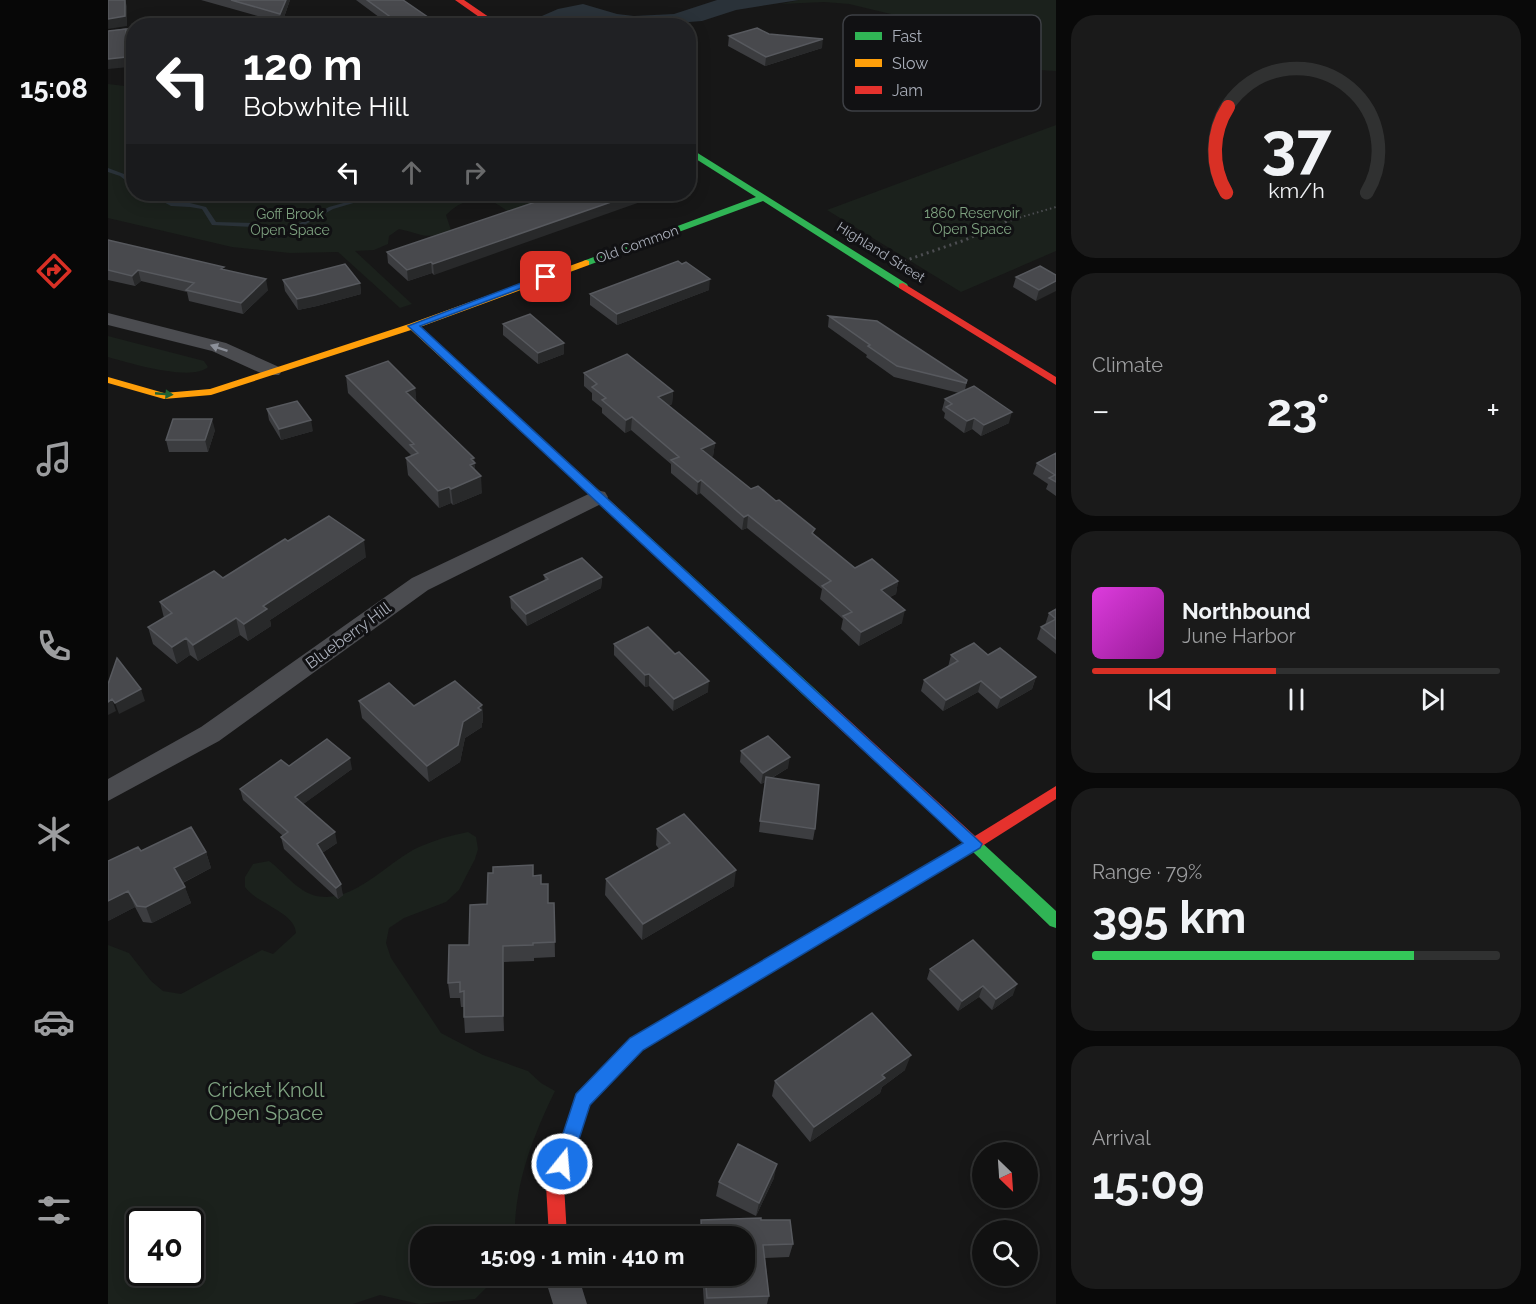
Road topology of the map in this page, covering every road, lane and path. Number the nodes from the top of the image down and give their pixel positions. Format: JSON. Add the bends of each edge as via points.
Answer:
{"nodes":[{"id":1,"x":459,"y":0,"type":"edge"},
{"id":2,"x":486,"y":18,"type":"edge"},
{"id":3,"x":126,"y":32,"type":"edge"},
{"id":4,"x":108,"y":35,"type":"edge"},
{"id":5,"x":696,"y":155,"type":"edge"},
{"id":6,"x":764,"y":198,"type":"junction"},
{"id":7,"x":1056,"y":207,"type":"edge"},
{"id":8,"x":879,"y":270,"type":"junction"},
{"id":9,"x":108,"y":319,"type":"edge"},
{"id":10,"x":413,"y":326,"type":"junction"},
{"id":11,"x":272,"y":371,"type":"junction"},
{"id":12,"x":108,"y":380,"type":"edge"},
{"id":13,"x":1056,"y":382,"type":"edge"},
{"id":14,"x":597,"y":497,"type":"junction"},
{"id":15,"x":108,"y":791,"type":"edge"},
{"id":16,"x":1056,"y":792,"type":"edge"},
{"id":17,"x":974,"y":844,"type":"junction"},
{"id":18,"x":1056,"y":921,"type":"edge"},
{"id":19,"x":557,"y":1226,"type":"edge"},
{"id":20,"x":564,"y":1286,"type":"edge"},
{"id":21,"x":570,"y":1304,"type":"edge"}],
"edges":[{"from":1,"to":2,"type":"street"},
{"from":3,"to":4,"type":"street"},
{"from":5,"to":6,"type":"street","name":"Highland Street"},
{"from":6,"to":8,"type":"street","name":"Highland Street"},
{"from":6,"to":10,"type":"street","name":"Old Common"},
{"from":7,"to":8,"type":"path"},
{"from":8,"to":13,"type":"street","name":"Highland Street"},
{"from":11,"to":9,"type":"street","one_way":true,"via":[[219,346]]},
{"from":10,"to":11,"type":"street","name":"Old Common"},
{"from":10,"to":14,"type":"street"},
{"from":12,"to":11,"type":"street","name":"Old Common","one_way":true,"via":[[165,396],[211,392]]},
{"from":14,"to":15,"type":"street","name":"Blueberry Hill","via":[[420,584],[210,734]]},
{"from":14,"to":17,"type":"street"},
{"from":16,"to":17,"type":"street"},
{"from":17,"to":18,"type":"street"},
{"from":17,"to":19,"type":"street","via":[[636,1044],[582,1100],[555,1185]]},
{"from":20,"to":21,"type":"street"}]}
